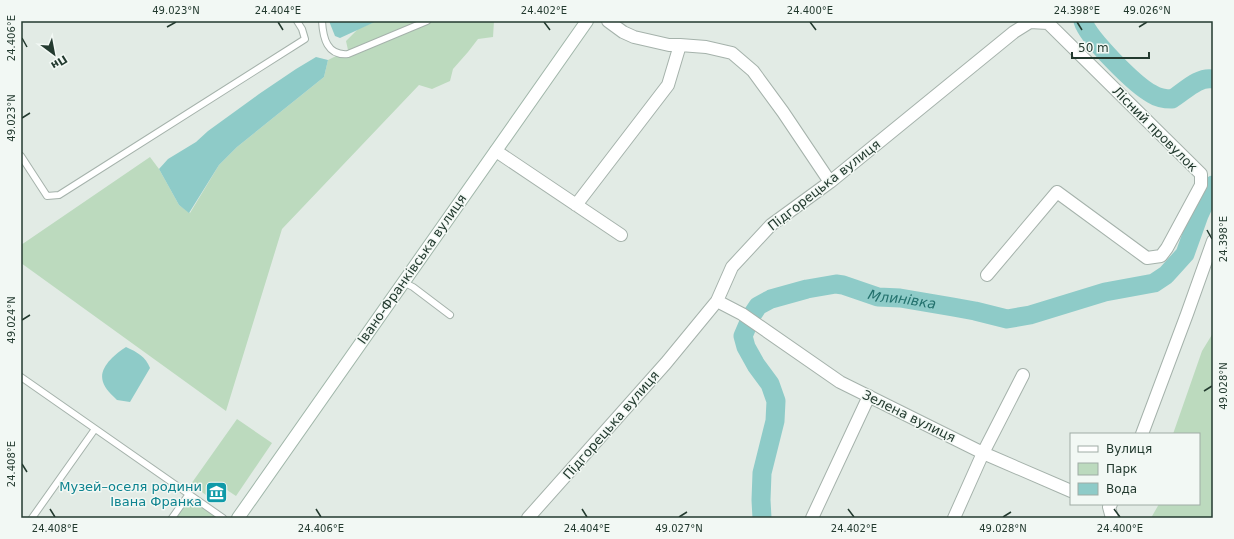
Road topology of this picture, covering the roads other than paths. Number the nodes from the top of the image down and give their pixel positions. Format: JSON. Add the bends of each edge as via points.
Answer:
{"nodes":[{"id":1,"x":297,"y":21,"type":"edge"},
{"id":2,"x":322,"y":21,"type":"edge"},
{"id":3,"x":427,"y":21,"type":"edge"},
{"id":4,"x":586,"y":21,"type":"edge"},
{"id":5,"x":608,"y":21,"type":"edge"},
{"id":6,"x":1048,"y":23,"type":"joint"},
{"id":7,"x":680,"y":45,"type":"junction"},
{"id":8,"x":496,"y":151,"type":"junction"},
{"id":9,"x":21,"y":156,"type":"edge"},
{"id":10,"x":830,"y":182,"type":"junction"},
{"id":11,"x":576,"y":204,"type":"junction"},
{"id":12,"x":621,"y":235,"type":"dead end"},
{"id":13,"x":1213,"y":241,"type":"edge"},
{"id":14,"x":987,"y":275,"type":"dead end"},
{"id":15,"x":403,"y":282,"type":"junction"},
{"id":16,"x":717,"y":301,"type":"junction"},
{"id":17,"x":450,"y":315,"type":"dead end"},
{"id":18,"x":1023,"y":375,"type":"dead end"},
{"id":19,"x":21,"y":377,"type":"edge"},
{"id":20,"x":869,"y":396,"type":"junction"},
{"id":21,"x":95,"y":429,"type":"junction"},
{"id":22,"x":1142,"y":433,"type":"edge"},
{"id":23,"x":983,"y":453,"type":"junction"},
{"id":24,"x":1070,"y":491,"type":"edge"},
{"id":25,"x":189,"y":494,"type":"junction"},
{"id":26,"x":32,"y":518,"type":"edge"},
{"id":27,"x":172,"y":518,"type":"edge"},
{"id":28,"x":223,"y":518,"type":"edge"},
{"id":29,"x":238,"y":518,"type":"edge"},
{"id":30,"x":528,"y":518,"type":"edge"},
{"id":31,"x":812,"y":518,"type":"edge"},
{"id":32,"x":954,"y":518,"type":"edge"}],
"edges":[{"from":1,"to":9,"type":"lane","via":[[305,39],[59,195],[47,196]]},
{"from":2,"to":3,"type":"lane","via":[[327,44],[333,52],[340,55]]},
{"from":4,"to":8,"type":"street","name":"Івано-Франківська вулиця"},
{"from":5,"to":7,"type":"street","via":[[634,37]]},
{"from":6,"to":10,"type":"street","name":"Підгорецька вулиця","via":[[1030,22],[1014,32]]},
{"from":6,"to":14,"type":"street","name":"Лісний провулок","via":[[1201,174],[1201,184],[1162,256],[1147,258],[1058,192]]},
{"from":7,"to":10,"type":"street","via":[[732,53],[752,71]]},
{"from":7,"to":11,"type":"street","via":[[668,85]]},
{"from":8,"to":11,"type":"street"},
{"from":8,"to":15,"type":"street","name":"Івано-Франківська вулиця"},
{"from":10,"to":16,"type":"street","name":"Підгорецька вулиця","via":[[771,225],[732,267]]},
{"from":11,"to":12,"type":"street"},
{"from":13,"to":22,"type":"street"},
{"from":15,"to":17,"type":"lane"},
{"from":15,"to":29,"type":"street","name":"Івано-Франківська вулиця"},
{"from":16,"to":20,"type":"street","name":"Зелена вулиця","via":[[742,314],[840,382]]},
{"from":16,"to":30,"type":"street","name":"Підгорецька вулиця","via":[[666,363]]},
{"from":18,"to":23,"type":"street"},
{"from":19,"to":21,"type":"lane"},
{"from":20,"to":23,"type":"street","name":"Зелена вулиця"},
{"from":20,"to":31,"type":"street"},
{"from":21,"to":25,"type":"lane"},
{"from":21,"to":26,"type":"lane"},
{"from":23,"to":24,"type":"street","name":"Зелена вулиця"},
{"from":23,"to":32,"type":"street"},
{"from":25,"to":27,"type":"lane"},
{"from":25,"to":28,"type":"lane"}]}
